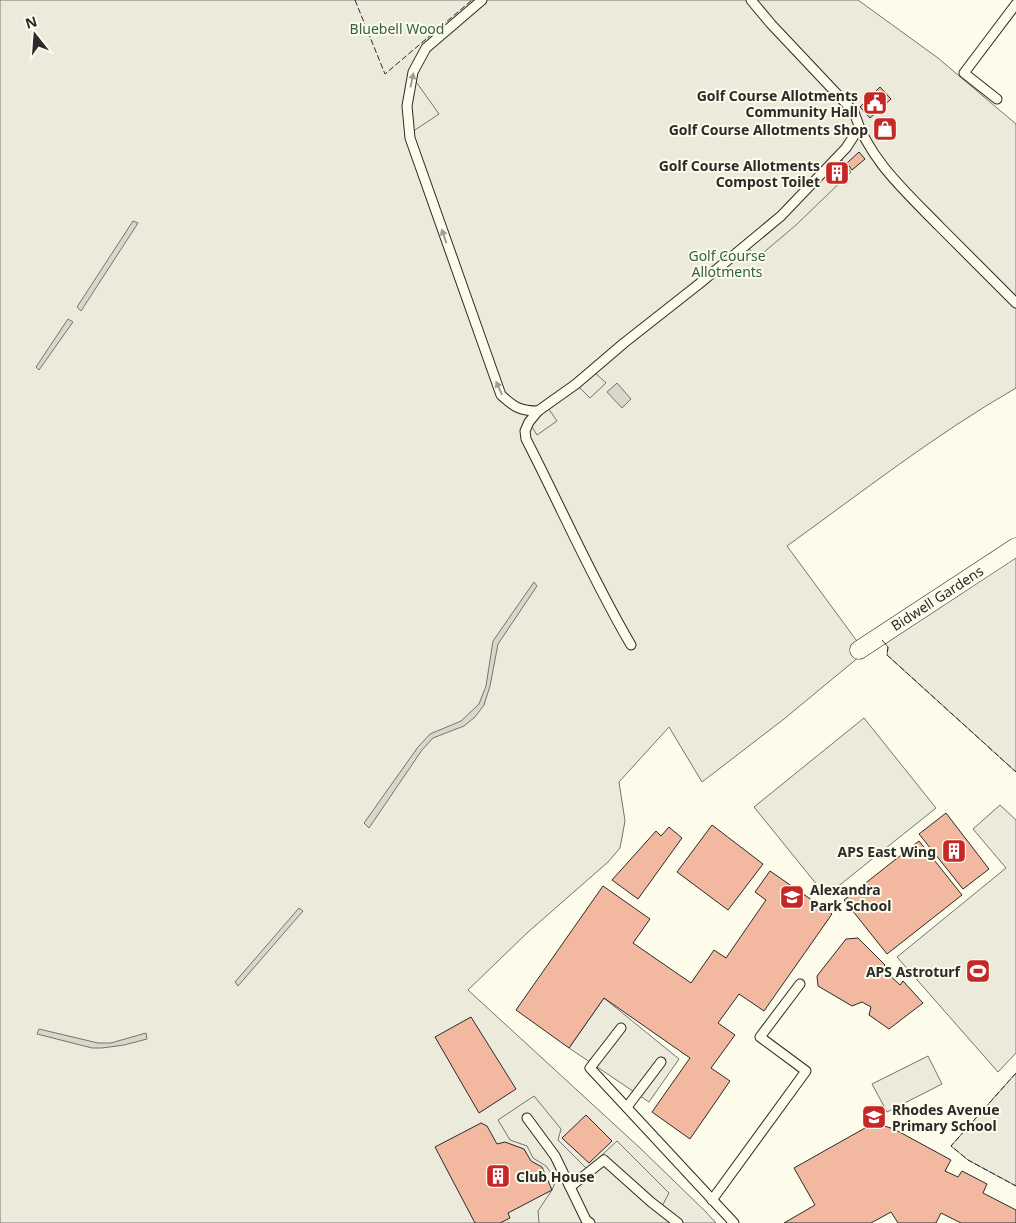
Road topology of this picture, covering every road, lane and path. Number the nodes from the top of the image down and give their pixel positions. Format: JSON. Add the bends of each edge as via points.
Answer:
{"nodes":[{"id":1,"x":482,"y":0,"type":"edge"},
{"id":2,"x":751,"y":1,"type":"edge"},
{"id":3,"x":1016,"y":4,"type":"edge"},
{"id":4,"x":997,"y":99,"type":"dead end"},
{"id":5,"x":858,"y":128,"type":"junction"},
{"id":6,"x":1016,"y":303,"type":"edge"},
{"id":7,"x":538,"y":411,"type":"junction"},
{"id":8,"x":1016,"y":547,"type":"edge"},
{"id":9,"x":631,"y":645,"type":"dead end"},
{"id":10,"x":859,"y":650,"type":"dead end"},
{"id":11,"x":800,"y":984,"type":"dead end"},
{"id":12,"x":621,"y":1028,"type":"dead end"},
{"id":13,"x":661,"y":1062,"type":"dead end"},
{"id":14,"x":627,"y":1107,"type":"junction"},
{"id":15,"x":527,"y":1118,"type":"dead end"},
{"id":16,"x":570,"y":1187,"type":"junction"},
{"id":17,"x":712,"y":1200,"type":"junction"},
{"id":18,"x":590,"y":1223,"type":"edge"},
{"id":19,"x":678,"y":1223,"type":"edge"},
{"id":20,"x":734,"y":1223,"type":"edge"}],
"edges":[{"from":7,"to":1,"type":"lane","one_way":true,"via":[[524,411],[501,395],[410,138],[407,106],[413,72],[426,48]]},
{"from":2,"to":5,"type":"lane","via":[[854,112]]},
{"from":3,"to":4,"type":"lane","via":[[964,73]]},
{"from":5,"to":6,"type":"lane","via":[[894,181]]},
{"from":5,"to":7,"type":"lane","via":[[846,148],[781,216],[576,384]]},
{"from":7,"to":9,"type":"lane","via":[[529,422],[526,439],[609,608]]},
{"from":8,"to":10,"type":"street","name":"Bidwell Gardens"},
{"from":11,"to":17,"type":"lane","via":[[760,1037],[806,1071]]},
{"from":12,"to":14,"type":"lane","via":[[590,1068]]},
{"from":13,"to":14,"type":"lane"},
{"from":14,"to":17,"type":"lane"},
{"from":15,"to":16,"type":"lane","via":[[555,1156]]},
{"from":16,"to":18,"type":"lane"},
{"from":16,"to":19,"type":"lane","via":[[604,1160]]},
{"from":17,"to":20,"type":"lane"}]}
